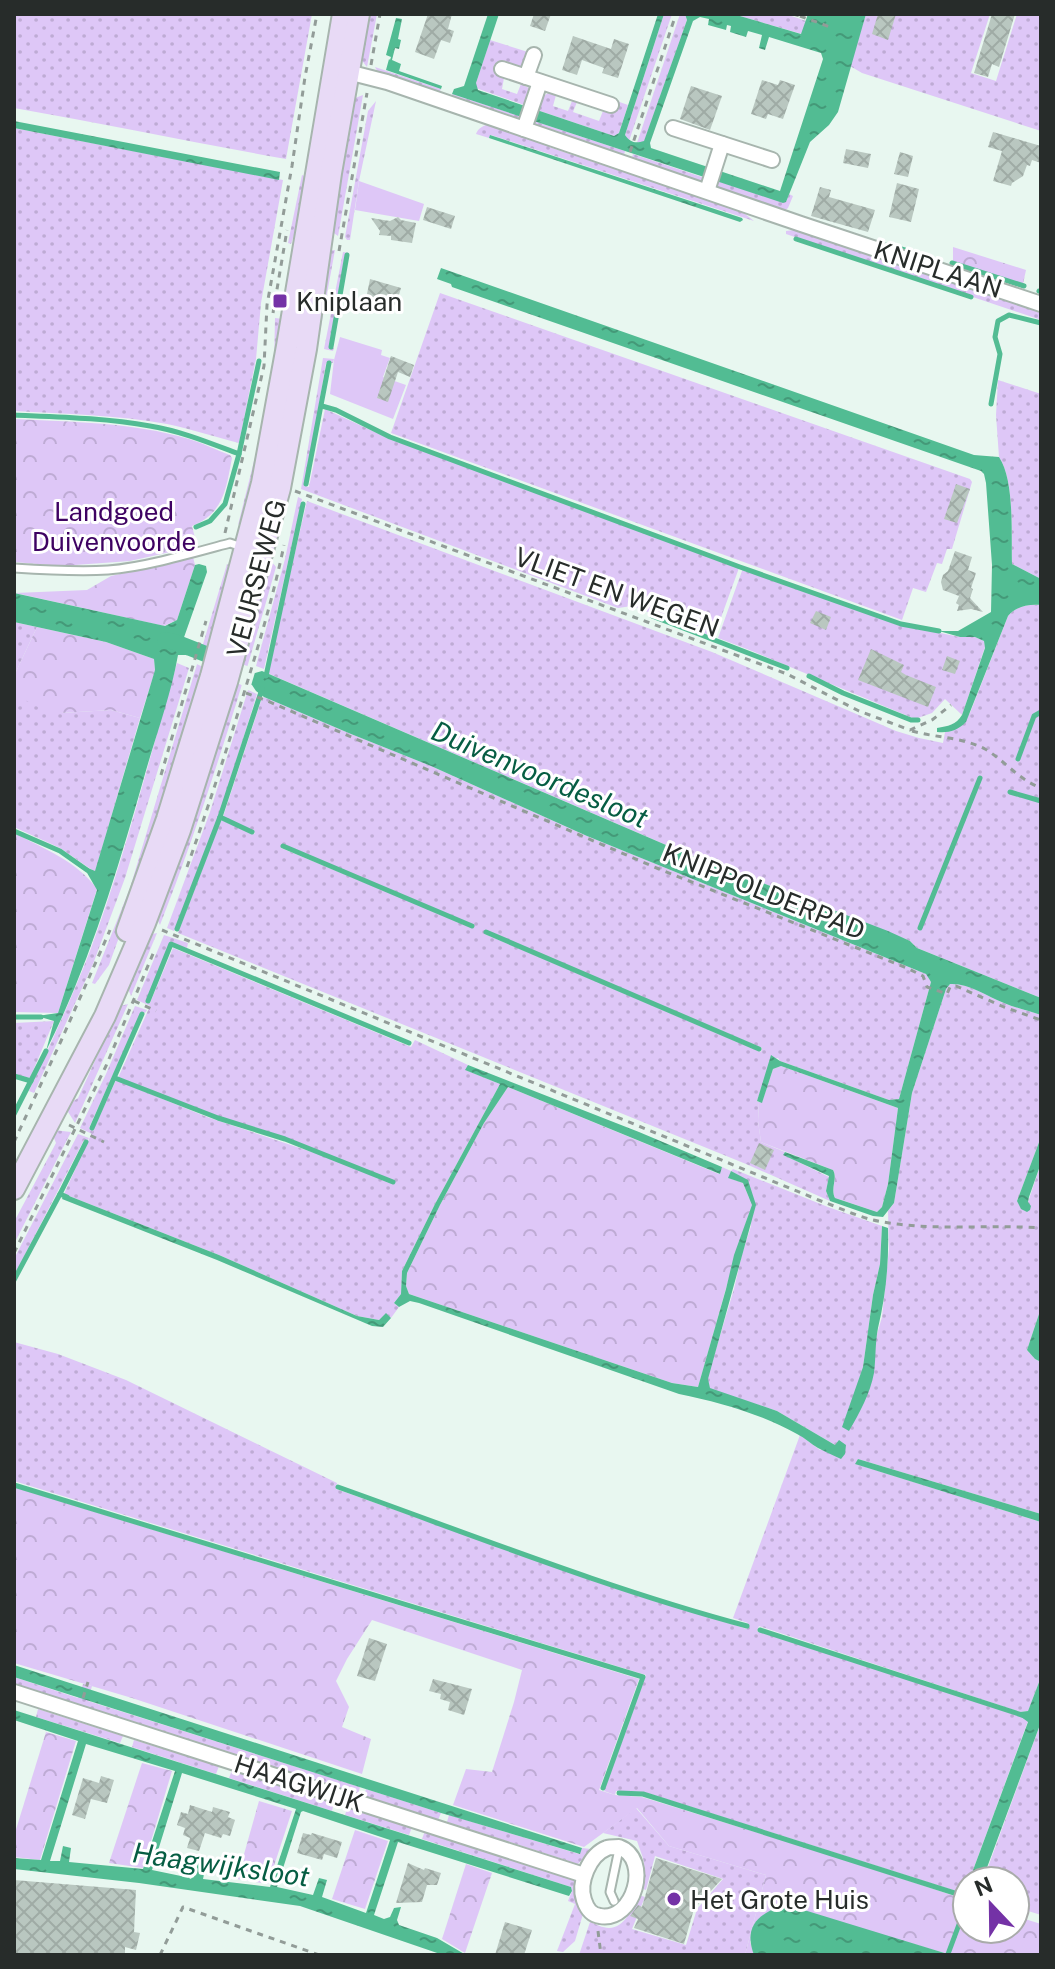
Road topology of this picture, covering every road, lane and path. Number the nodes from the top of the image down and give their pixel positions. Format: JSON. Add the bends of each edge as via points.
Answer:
{"nodes":[{"id":1,"x":317,"y":14,"type":"edge"},
{"id":2,"x":343,"y":14,"type":"edge"},
{"id":3,"x":359,"y":14,"type":"edge"},
{"id":4,"x":380,"y":14,"type":"edge"},
{"id":5,"x":676,"y":14,"type":"edge"},
{"id":6,"x":793,"y":14,"type":"edge"},
{"id":7,"x":801,"y":15,"type":"edge"},
{"id":8,"x":812,"y":17,"type":"edge"},
{"id":9,"x":830,"y":27,"type":"dead end"},
{"id":10,"x":534,"y":55,"type":"dead end"},
{"id":11,"x":502,"y":69,"type":"dead end"},
{"id":12,"x":341,"y":70,"type":"junction"},
{"id":13,"x":369,"y":77,"type":"junction"},
{"id":14,"x":533,"y":80,"type":"junction"},
{"id":15,"x":611,"y":105,"type":"dead end"},
{"id":16,"x":525,"y":126,"type":"junction"},
{"id":17,"x":673,"y":128,"type":"dead end"},
{"id":18,"x":722,"y":144,"type":"junction"},
{"id":19,"x":628,"y":157,"type":"dead end"},
{"id":20,"x":772,"y":160,"type":"dead end"},
{"id":21,"x":708,"y":187,"type":"junction"},
{"id":22,"x":288,"y":224,"type":"dead end"},
{"id":23,"x":1041,"y":304,"type":"edge"},
{"id":24,"x":273,"y":314,"type":"dead end"},
{"id":25,"x":280,"y":488,"type":"junction"},
{"id":26,"x":222,"y":545,"type":"junction"},
{"id":27,"x":264,"y":553,"type":"junction"},
{"id":28,"x":14,"y":568,"type":"edge"},
{"id":29,"x":208,"y":614,"type":"dead end"},
{"id":30,"x":226,"y":654,"type":"junction"},
{"id":31,"x":232,"y":685,"type":"junction"},
{"id":32,"x":951,"y":705,"type":"dead end"},
{"id":33,"x":910,"y":730,"type":"junction"},
{"id":34,"x":161,"y":773,"type":"dead end"},
{"id":35,"x":1041,"y":788,"type":"edge"},
{"id":36,"x":145,"y":923,"type":"junction"},
{"id":37,"x":111,"y":928,"type":"dead end"},
{"id":38,"x":1041,"y":1020,"type":"edge"},
{"id":39,"x":52,"y":1115,"type":"junction"},
{"id":40,"x":14,"y":1141,"type":"edge"},
{"id":41,"x":104,"y":1142,"type":"dead end"},
{"id":42,"x":14,"y":1189,"type":"edge"},
{"id":43,"x":1041,"y":1228,"type":"edge"},
{"id":44,"x":14,"y":1692,"type":"edge"},
{"id":45,"x":619,"y":1847,"type":"junction"},
{"id":46,"x":584,"y":1875,"type":"junction"},
{"id":47,"x":614,"y":1901,"type":"dead end"},
{"id":48,"x":595,"y":1916,"type":"junction"},
{"id":49,"x":160,"y":1955,"type":"edge"},
{"id":50,"x":319,"y":1955,"type":"edge"},
{"id":51,"x":601,"y":1955,"type":"edge"}],
"edges":[{"from":1,"to":26,"type":"path","via":[[267,305],[264,366]]},
{"from":2,"to":12,"type":"main road","name":"VEURSEWEG"},
{"from":3,"to":12,"type":"main road","name":"VEURSEWEG"},
{"from":4,"to":13,"type":"path"},
{"from":5,"to":19,"type":"path"},
{"from":6,"to":7,"type":"path"},
{"from":7,"to":8,"type":"path"},
{"from":8,"to":9,"type":"path"},
{"from":10,"to":14,"type":"street"},
{"from":11,"to":14,"type":"street"},
{"from":12,"to":13,"type":"street","name":"KNIPLAAN"},
{"from":12,"to":25,"type":"main road","name":"VEURSEWEG","via":[[306,349]]},
{"from":12,"to":27,"type":"main road","name":"VEURSEWEG","via":[[262,483]]},
{"from":13,"to":16,"type":"street","name":"KNIPLAAN"},
{"from":14,"to":15,"type":"street"},
{"from":14,"to":16,"type":"street","via":[[533,104]]},
{"from":16,"to":21,"type":"street","name":"KNIPLAAN"},
{"from":17,"to":18,"type":"street"},
{"from":18,"to":20,"type":"street"},
{"from":18,"to":21,"type":"street"},
{"from":21,"to":23,"type":"street","name":"KNIPLAAN"},
{"from":22,"to":24,"type":"path"},
{"from":25,"to":27,"type":"main road","name":"VEURSEWEG"},
{"from":25,"to":33,"type":"path","name":"VLIET EN WEGEN","via":[[787,674]]},
{"from":26,"to":27,"type":"lane"},
{"from":26,"to":28,"type":"lane","via":[[110,570]]},
{"from":27,"to":30,"type":"main road","name":"VEURSEWEG"},
{"from":27,"to":30,"type":"path","name":"VEURSEWEG","via":[[269,611]]},
{"from":29,"to":30,"type":"path","name":"VEURSEWEG"},
{"from":30,"to":31,"type":"main road","name":"VEURSEWEG"},
{"from":30,"to":31,"type":"path","name":"VEURSEWEG"},
{"from":30,"to":34,"type":"path","name":"VEURSEWEG","via":[[192,668]]},
{"from":31,"to":36,"type":"main road","name":"VEURSEWEG"},
{"from":31,"to":38,"type":"path","name":"KNIPPOLDERPAD","via":[[659,869],[907,968],[923,976],[927,987],[947,994],[956,986]]},
{"from":31,"to":39,"type":"main road","name":"VEURSEWEG","via":[[167,819]]},
{"from":32,"to":33,"type":"path"},
{"from":33,"to":35,"type":"path","name":"VLIET EN WEGEN","via":[[987,750]]},
{"from":36,"to":39,"type":"main road","name":"VEURSEWEG","via":[[105,1016]]},
{"from":36,"to":43,"type":"path","via":[[872,1220]]},
{"from":37,"to":40,"type":"path"},
{"from":39,"to":41,"type":"path"},
{"from":39,"to":42,"type":"main road","name":"VEURSEWEG"},
{"from":44,"to":46,"type":"street","name":"HAAGWIJK"},
{"from":45,"to":46,"type":"street","via":[[597,1854]]},
{"from":45,"to":47,"type":"lane","via":[[610,1892]]},
{"from":45,"to":48,"type":"street","via":[[634,1859],[635,1889],[621,1910],[610,1917]]},
{"from":46,"to":48,"type":"street","via":[[582,1894]]},
{"from":48,"to":51,"type":"path"},
{"from":49,"to":50,"type":"path","via":[[183,1907]]}]}
